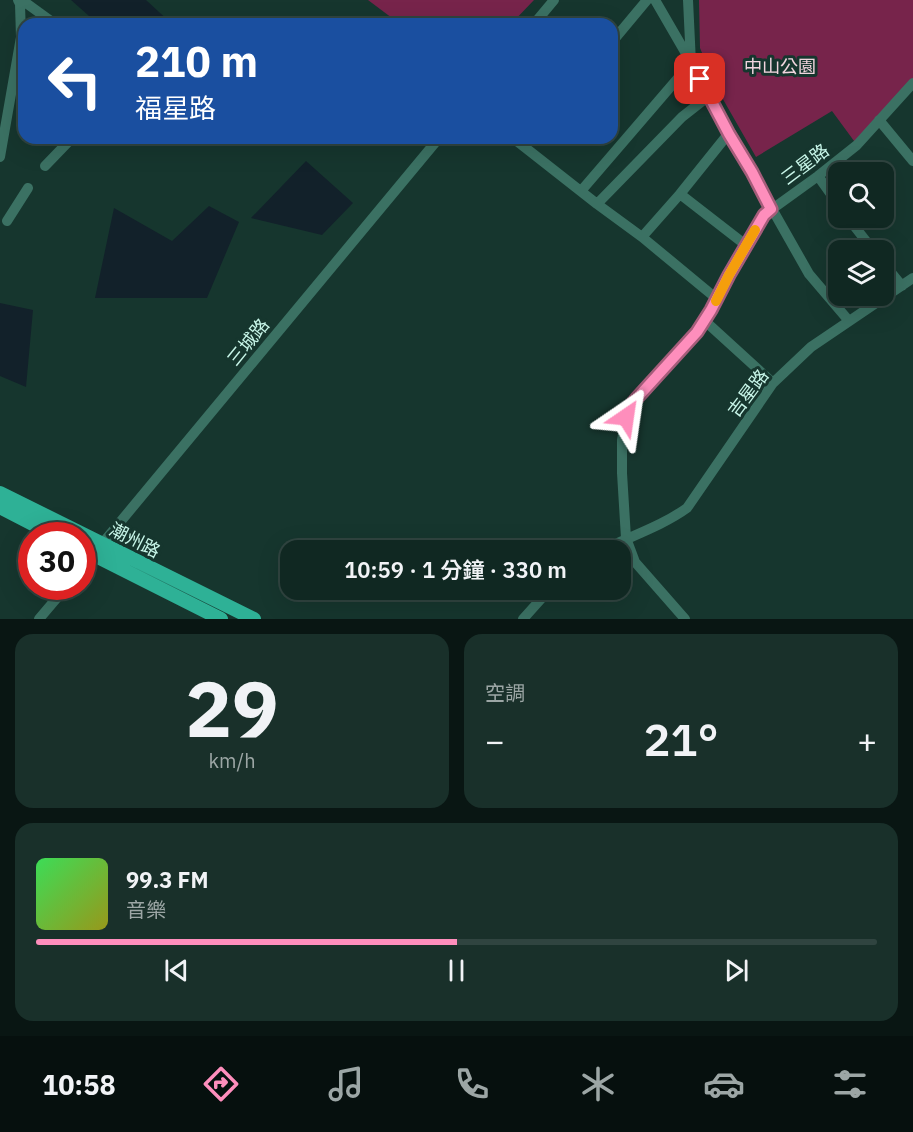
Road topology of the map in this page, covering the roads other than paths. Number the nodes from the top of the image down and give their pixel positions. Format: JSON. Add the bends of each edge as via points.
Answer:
{"nodes":[{"id":1,"x":554,"y":0,"type":"edge"},
{"id":2,"x":647,"y":0,"type":"edge"},
{"id":3,"x":655,"y":0,"type":"edge"},
{"id":4,"x":688,"y":0,"type":"edge"},
{"id":5,"x":19,"y":2,"type":"edge"},
{"id":6,"x":20,"y":18,"type":"edge"},
{"id":7,"x":47,"y":18,"type":"edge"},
{"id":8,"x":539,"y":18,"type":"edge"},
{"id":9,"x":618,"y":35,"type":"edge"},
{"id":10,"x":18,"y":52,"type":"edge"},
{"id":11,"x":691,"y":63,"type":"junction"},
{"id":12,"x":912,"y":86,"type":"edge"},
{"id":13,"x":710,"y":95,"type":"junction"},
{"id":14,"x":879,"y":120,"type":"junction"},
{"id":15,"x":729,"y":134,"type":"junction"},
{"id":16,"x":1,"y":138,"type":"edge"},
{"id":17,"x":66,"y":144,"type":"edge"},
{"id":18,"x":434,"y":144,"type":"edge"},
{"id":19,"x":531,"y":144,"type":"edge"},
{"id":20,"x":0,"y":157,"type":"edge"},
{"id":21,"x":913,"y":161,"type":"edge"},
{"id":22,"x":45,"y":166,"type":"dead end"},
{"id":23,"x":818,"y":176,"type":"junction"},
{"id":24,"x":28,"y":188,"type":"dead end"},
{"id":25,"x":828,"y":190,"type":"edge"},
{"id":26,"x":581,"y":191,"type":"junction"},
{"id":27,"x":680,"y":194,"type":"junction"},
{"id":28,"x":597,"y":204,"type":"junction"},
{"id":29,"x":771,"y":209,"type":"junction"},
{"id":30,"x":7,"y":221,"type":"dead end"},
{"id":31,"x":642,"y":237,"type":"junction"},
{"id":32,"x":747,"y":246,"type":"junction"},
{"id":33,"x":894,"y":276,"type":"edge"},
{"id":34,"x":913,"y":278,"type":"edge"},
{"id":35,"x":902,"y":286,"type":"junction"},
{"id":36,"x":717,"y":299,"type":"junction"},
{"id":37,"x":705,"y":321,"type":"junction"},
{"id":38,"x":849,"y":321,"type":"junction"},
{"id":39,"x":773,"y":383,"type":"junction"},
{"id":40,"x":0,"y":493,"type":"edge"},
{"id":41,"x":0,"y":507,"type":"edge"},
{"id":42,"x":29,"y":522,"type":"edge"},
{"id":43,"x":48,"y":522,"type":"edge"},
{"id":44,"x":626,"y":538,"type":"junction"},
{"id":45,"x":622,"y":540,"type":"edge"},
{"id":46,"x":96,"y":545,"type":"edge"},
{"id":47,"x":96,"y":550,"type":"edge"},
{"id":48,"x":96,"y":551,"type":"edge"},
{"id":49,"x":55,"y":600,"type":"edge"},
{"id":50,"x":540,"y":600,"type":"edge"},
{"id":51,"x":201,"y":614,"type":"edge"},
{"id":52,"x":39,"y":619,"type":"edge"},
{"id":53,"x":221,"y":619,"type":"edge"},
{"id":54,"x":254,"y":619,"type":"edge"},
{"id":55,"x":524,"y":619,"type":"edge"},
{"id":56,"x":685,"y":619,"type":"edge"}],
"edges":[{"from":1,"to":8,"type":"street"},
{"from":2,"to":9,"type":"street"},
{"from":3,"to":11,"type":"street"},
{"from":4,"to":11,"type":"street"},
{"from":5,"to":6,"type":"street"},
{"from":5,"to":7,"type":"street","via":[[27,3]]},
{"from":10,"to":16,"type":"street"},
{"from":11,"to":13,"type":"street"},
{"from":11,"to":26,"type":"street"},
{"from":12,"to":14,"type":"street","name":"三星路"},
{"from":13,"to":15,"type":"street"},
{"from":13,"to":28,"type":"street","via":[[682,117]]},
{"from":14,"to":21,"type":"street"},
{"from":14,"to":23,"type":"street","name":"三星路","via":[[857,145]]},
{"from":15,"to":27,"type":"street"},
{"from":15,"to":29,"type":"street"},
{"from":16,"to":20,"type":"street"},
{"from":17,"to":22,"type":"street"},
{"from":18,"to":46,"type":"street","name":"三城路"},
{"from":19,"to":26,"type":"street"},
{"from":23,"to":25,"type":"street"},
{"from":23,"to":29,"type":"street","name":"三星路"},
{"from":24,"to":30,"type":"street"},
{"from":26,"to":28,"type":"street"},
{"from":27,"to":31,"type":"street"},
{"from":27,"to":32,"type":"street"},
{"from":28,"to":31,"type":"street"},
{"from":29,"to":32,"type":"street","name":"三星路"},
{"from":29,"to":38,"type":"street","via":[[809,274]]},
{"from":31,"to":36,"type":"street"},
{"from":32,"to":36,"type":"street","name":"三星路"},
{"from":33,"to":35,"type":"street"},
{"from":34,"to":35,"type":"street","name":"吉星路"},
{"from":35,"to":38,"type":"street","name":"吉星路"},
{"from":36,"to":37,"type":"street","name":"三星路"},
{"from":37,"to":39,"type":"street"},
{"from":37,"to":44,"type":"street","name":"三星路","via":[[632,404],[626,417],[622,473]]},
{"from":38,"to":39,"type":"street","name":"吉星路","via":[[811,347]]},
{"from":39,"to":44,"type":"street","name":"吉星路","via":[[687,507]]},
{"from":40,"to":43,"type":"main road","name":"潮州路"},
{"from":41,"to":42,"type":"main road"},
{"from":44,"to":45,"type":"street","name":"吉星路"},
{"from":44,"to":56,"type":"street","name":"三星路","via":[[635,562]]},
{"from":47,"to":54,"type":"main road","name":"潮州路"},
{"from":48,"to":51,"type":"main road","name":"潮州路"},
{"from":49,"to":52,"type":"street"},
{"from":50,"to":55,"type":"street"},
{"from":51,"to":53,"type":"main road","name":"潮州路"}]}
